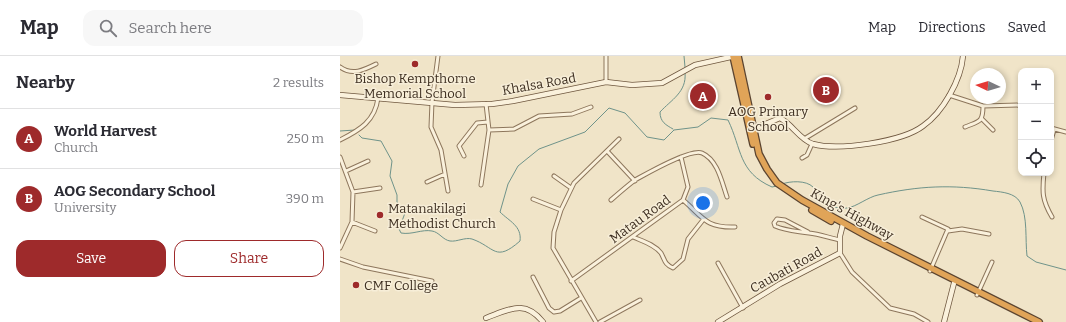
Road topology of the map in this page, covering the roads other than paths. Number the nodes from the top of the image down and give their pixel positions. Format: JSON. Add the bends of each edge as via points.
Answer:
{"nodes":[{"id":1,"x":438,"y":56,"type":"edge"},
{"id":2,"x":606,"y":56,"type":"edge"},
{"id":3,"x":735,"y":56,"type":"edge"},
{"id":4,"x":963,"y":56,"type":"edge"},
{"id":5,"x":717,"y":58,"type":"edge"},
{"id":6,"x":376,"y":64,"type":"dead end"},
{"id":7,"x":340,"y":67,"type":"edge"},
{"id":8,"x":606,"y":82,"type":"junction"},
{"id":9,"x":949,"y":94,"type":"junction"},
{"id":10,"x":340,"y":95,"type":"edge"},
{"id":11,"x":378,"y":98,"type":"junction"},
{"id":12,"x":432,"y":102,"type":"junction"},
{"id":13,"x":486,"y":104,"type":"junction"},
{"id":14,"x":983,"y":106,"type":"junction"},
{"id":15,"x":1018,"y":106,"type":"edge"},
{"id":16,"x":591,"y":108,"type":"dead end"},
{"id":17,"x":855,"y":108,"type":"dead end"},
{"id":18,"x":982,"y":119,"type":"junction"},
{"id":19,"x":488,"y":122,"type":"junction"},
{"id":20,"x":965,"y":127,"type":"dead end"},
{"id":21,"x":1054,"y":129,"type":"edge"},
{"id":22,"x":489,"y":130,"type":"junction"},
{"id":23,"x":751,"y":130,"type":"junction"},
{"id":24,"x":993,"y":130,"type":"dead end"},
{"id":25,"x":1066,"y":132,"type":"edge"},
{"id":26,"x":619,"y":139,"type":"dead end"},
{"id":27,"x":804,"y":139,"type":"junction"},
{"id":28,"x":340,"y":140,"type":"edge"},
{"id":29,"x":812,"y":144,"type":"junction"},
{"id":30,"x":607,"y":151,"type":"junction"},
{"id":31,"x":464,"y":156,"type":"dead end"},
{"id":32,"x":340,"y":157,"type":"edge"},
{"id":33,"x":680,"y":157,"type":"junction"},
{"id":34,"x":802,"y":158,"type":"dead end"},
{"id":35,"x":368,"y":161,"type":"dead end"},
{"id":36,"x":346,"y":171,"type":"junction"},
{"id":37,"x":445,"y":174,"type":"junction"},
{"id":38,"x":554,"y":176,"type":"dead end"},
{"id":39,"x":1044,"y":176,"type":"edge"},
{"id":40,"x":635,"y":181,"type":"junction"},
{"id":41,"x":427,"y":182,"type":"dead end"},
{"id":42,"x":481,"y":185,"type":"dead end"},
{"id":43,"x":380,"y":188,"type":"dead end"},
{"id":44,"x":571,"y":188,"type":"junction"},
{"id":45,"x":448,"y":191,"type":"dead end"},
{"id":46,"x":353,"y":192,"type":"junction"},
{"id":47,"x":727,"y":197,"type":"dead end"},
{"id":48,"x":533,"y":199,"type":"dead end"},
{"id":49,"x":612,"y":200,"type":"dead end"},
{"id":50,"x":683,"y":200,"type":"junction"},
{"id":51,"x":561,"y":210,"type":"junction"},
{"id":52,"x":922,"y":216,"type":"dead end"},
{"id":53,"x":1052,"y":217,"type":"dead end"},
{"id":54,"x":703,"y":220,"type":"junction"},
{"id":55,"x":352,"y":222,"type":"junction"},
{"id":56,"x":842,"y":225,"type":"junction"},
{"id":57,"x":735,"y":227,"type":"dead end"},
{"id":58,"x":375,"y":231,"type":"dead end"},
{"id":59,"x":948,"y":231,"type":"junction"},
{"id":60,"x":808,"y":232,"type":"junction"},
{"id":61,"x":989,"y":234,"type":"dead end"},
{"id":62,"x":633,"y":237,"type":"junction"},
{"id":63,"x":840,"y":240,"type":"junction"},
{"id":64,"x":340,"y":248,"type":"edge"},
{"id":65,"x":840,"y":253,"type":"junction"},
{"id":66,"x":340,"y":259,"type":"edge"},
{"id":67,"x":992,"y":262,"type":"dead end"},
{"id":68,"x":718,"y":263,"type":"dead end"},
{"id":69,"x":931,"y":270,"type":"junction"},
{"id":70,"x":533,"y":277,"type":"dead end"},
{"id":71,"x":432,"y":281,"type":"dead end"},
{"id":72,"x":571,"y":281,"type":"junction"},
{"id":73,"x":954,"y":284,"type":"junction"},
{"id":74,"x":978,"y":293,"type":"junction"},
{"id":75,"x":581,"y":298,"type":"junction"},
{"id":76,"x":640,"y":300,"type":"dead end"},
{"id":77,"x":743,"y":308,"type":"junction"},
{"id":78,"x":486,"y":318,"type":"dead end"},
{"id":79,"x":544,"y":322,"type":"edge"},
{"id":80,"x":596,"y":322,"type":"edge"},
{"id":81,"x":600,"y":322,"type":"edge"},
{"id":82,"x":718,"y":322,"type":"edge"},
{"id":83,"x":928,"y":322,"type":"edge"},
{"id":84,"x":944,"y":322,"type":"edge"},
{"id":85,"x":1031,"y":322,"type":"edge"},
{"id":86,"x":1038,"y":322,"type":"edge"}],
"edges":[{"from":1,"to":12,"type":"street"},
{"from":2,"to":8,"type":"street"},
{"from":3,"to":5,"type":"street","name":"Khalsa Road"},
{"from":3,"to":23,"type":"highway","name":"King's Highway"},
{"from":4,"to":9,"type":"street","via":[[957,79]]},
{"from":5,"to":8,"type":"street","name":"Khalsa Road","via":[[695,64],[669,80],[651,85]]},
{"from":6,"to":7,"type":"street","via":[[360,72]]},
{"from":8,"to":13,"type":"street","name":"Khalsa Road"},
{"from":9,"to":14,"type":"street"},
{"from":9,"to":29,"type":"street","via":[[924,126],[909,134],[840,147]]},
{"from":10,"to":11,"type":"street","name":"Khalsa Road"},
{"from":11,"to":12,"type":"street","name":"Khalsa Road"},
{"from":11,"to":28,"type":"street","via":[[376,109],[365,126]]},
{"from":12,"to":13,"type":"street","name":"Khalsa Road","via":[[455,105]]},
{"from":12,"to":37,"type":"street","via":[[431,127],[442,150]]},
{"from":13,"to":19,"type":"street"},
{"from":14,"to":15,"type":"street"},
{"from":14,"to":18,"type":"street"},
{"from":16,"to":22,"type":"street","via":[[572,114],[539,116],[514,129]]},
{"from":17,"to":27,"type":"street"},
{"from":18,"to":20,"type":"street"},
{"from":18,"to":24,"type":"street"},
{"from":19,"to":22,"type":"street"},
{"from":19,"to":31,"type":"street","via":[[477,123],[458,146]]},
{"from":21,"to":25,"type":"street"},
{"from":22,"to":42,"type":"street"},
{"from":23,"to":27,"type":"street","via":[[780,118]]},
{"from":23,"to":56,"type":"highway","name":"King's Highway","via":[[763,162],[778,186]]},
{"from":26,"to":30,"type":"street"},
{"from":27,"to":29,"type":"street"},
{"from":29,"to":34,"type":"street","via":[[807,155]]},
{"from":30,"to":40,"type":"street"},
{"from":30,"to":44,"type":"street"},
{"from":32,"to":36,"type":"street"},
{"from":33,"to":40,"type":"street"},
{"from":33,"to":47,"type":"street","via":[[697,152],[707,156],[718,170]]},
{"from":33,"to":50,"type":"street","name":"Matau Road","via":[[688,188]]},
{"from":35,"to":36,"type":"street"},
{"from":36,"to":46,"type":"street"},
{"from":37,"to":41,"type":"street"},
{"from":37,"to":45,"type":"street"},
{"from":38,"to":44,"type":"street"},
{"from":39,"to":53,"type":"street","via":[[1042,195]]},
{"from":40,"to":49,"type":"street"},
{"from":43,"to":46,"type":"street"},
{"from":44,"to":51,"type":"street"},
{"from":46,"to":55,"type":"street"},
{"from":48,"to":51,"type":"street"},
{"from":50,"to":54,"type":"street"},
{"from":50,"to":62,"type":"street","name":"Matau Road"},
{"from":51,"to":72,"type":"street","via":[[554,232],[554,248]]},
{"from":52,"to":59,"type":"street","via":[[946,227]]},
{"from":54,"to":57,"type":"street","via":[[724,227]]},
{"from":54,"to":62,"type":"street","via":[[688,239],[683,259],[673,268],[664,262],[661,253],[652,245]]},
{"from":55,"to":58,"type":"street"},
{"from":55,"to":64,"type":"street"},
{"from":56,"to":63,"type":"street","name":"Caubati Road"},
{"from":56,"to":69,"type":"highway","name":"King's Highway"},
{"from":59,"to":61,"type":"street","via":[[962,229]]},
{"from":59,"to":69,"type":"street"},
{"from":60,"to":60,"type":"street","via":[[782,229],[774,223],[777,219],[785,220]]},
{"from":60,"to":63,"type":"street"},
{"from":62,"to":72,"type":"street","name":"Matau Road"},
{"from":63,"to":65,"type":"street","name":"Caubati Road"},
{"from":65,"to":77,"type":"street","name":"Caubati Road","via":[[780,284]]},
{"from":65,"to":83,"type":"street","via":[[852,272],[890,308],[914,314]]},
{"from":66,"to":71,"type":"street","via":[[363,267]]},
{"from":67,"to":74,"type":"street"},
{"from":68,"to":77,"type":"street"},
{"from":69,"to":73,"type":"highway","name":"King's Highway"},
{"from":69,"to":74,"type":"highway","name":"King's Highway"},
{"from":70,"to":75,"type":"street","via":[[549,308],[554,312]]},
{"from":72,"to":75,"type":"street"},
{"from":73,"to":74,"type":"highway","name":"King's Highway"},
{"from":73,"to":84,"type":"street"},
{"from":74,"to":85,"type":"highway","name":"King's Highway"},
{"from":74,"to":86,"type":"highway","name":"King's Highway"},
{"from":75,"to":80,"type":"street"},
{"from":76,"to":81,"type":"street"},
{"from":77,"to":82,"type":"street","name":"Caubati Road"},
{"from":78,"to":79,"type":"street","via":[[508,309],[525,307]]}]}
